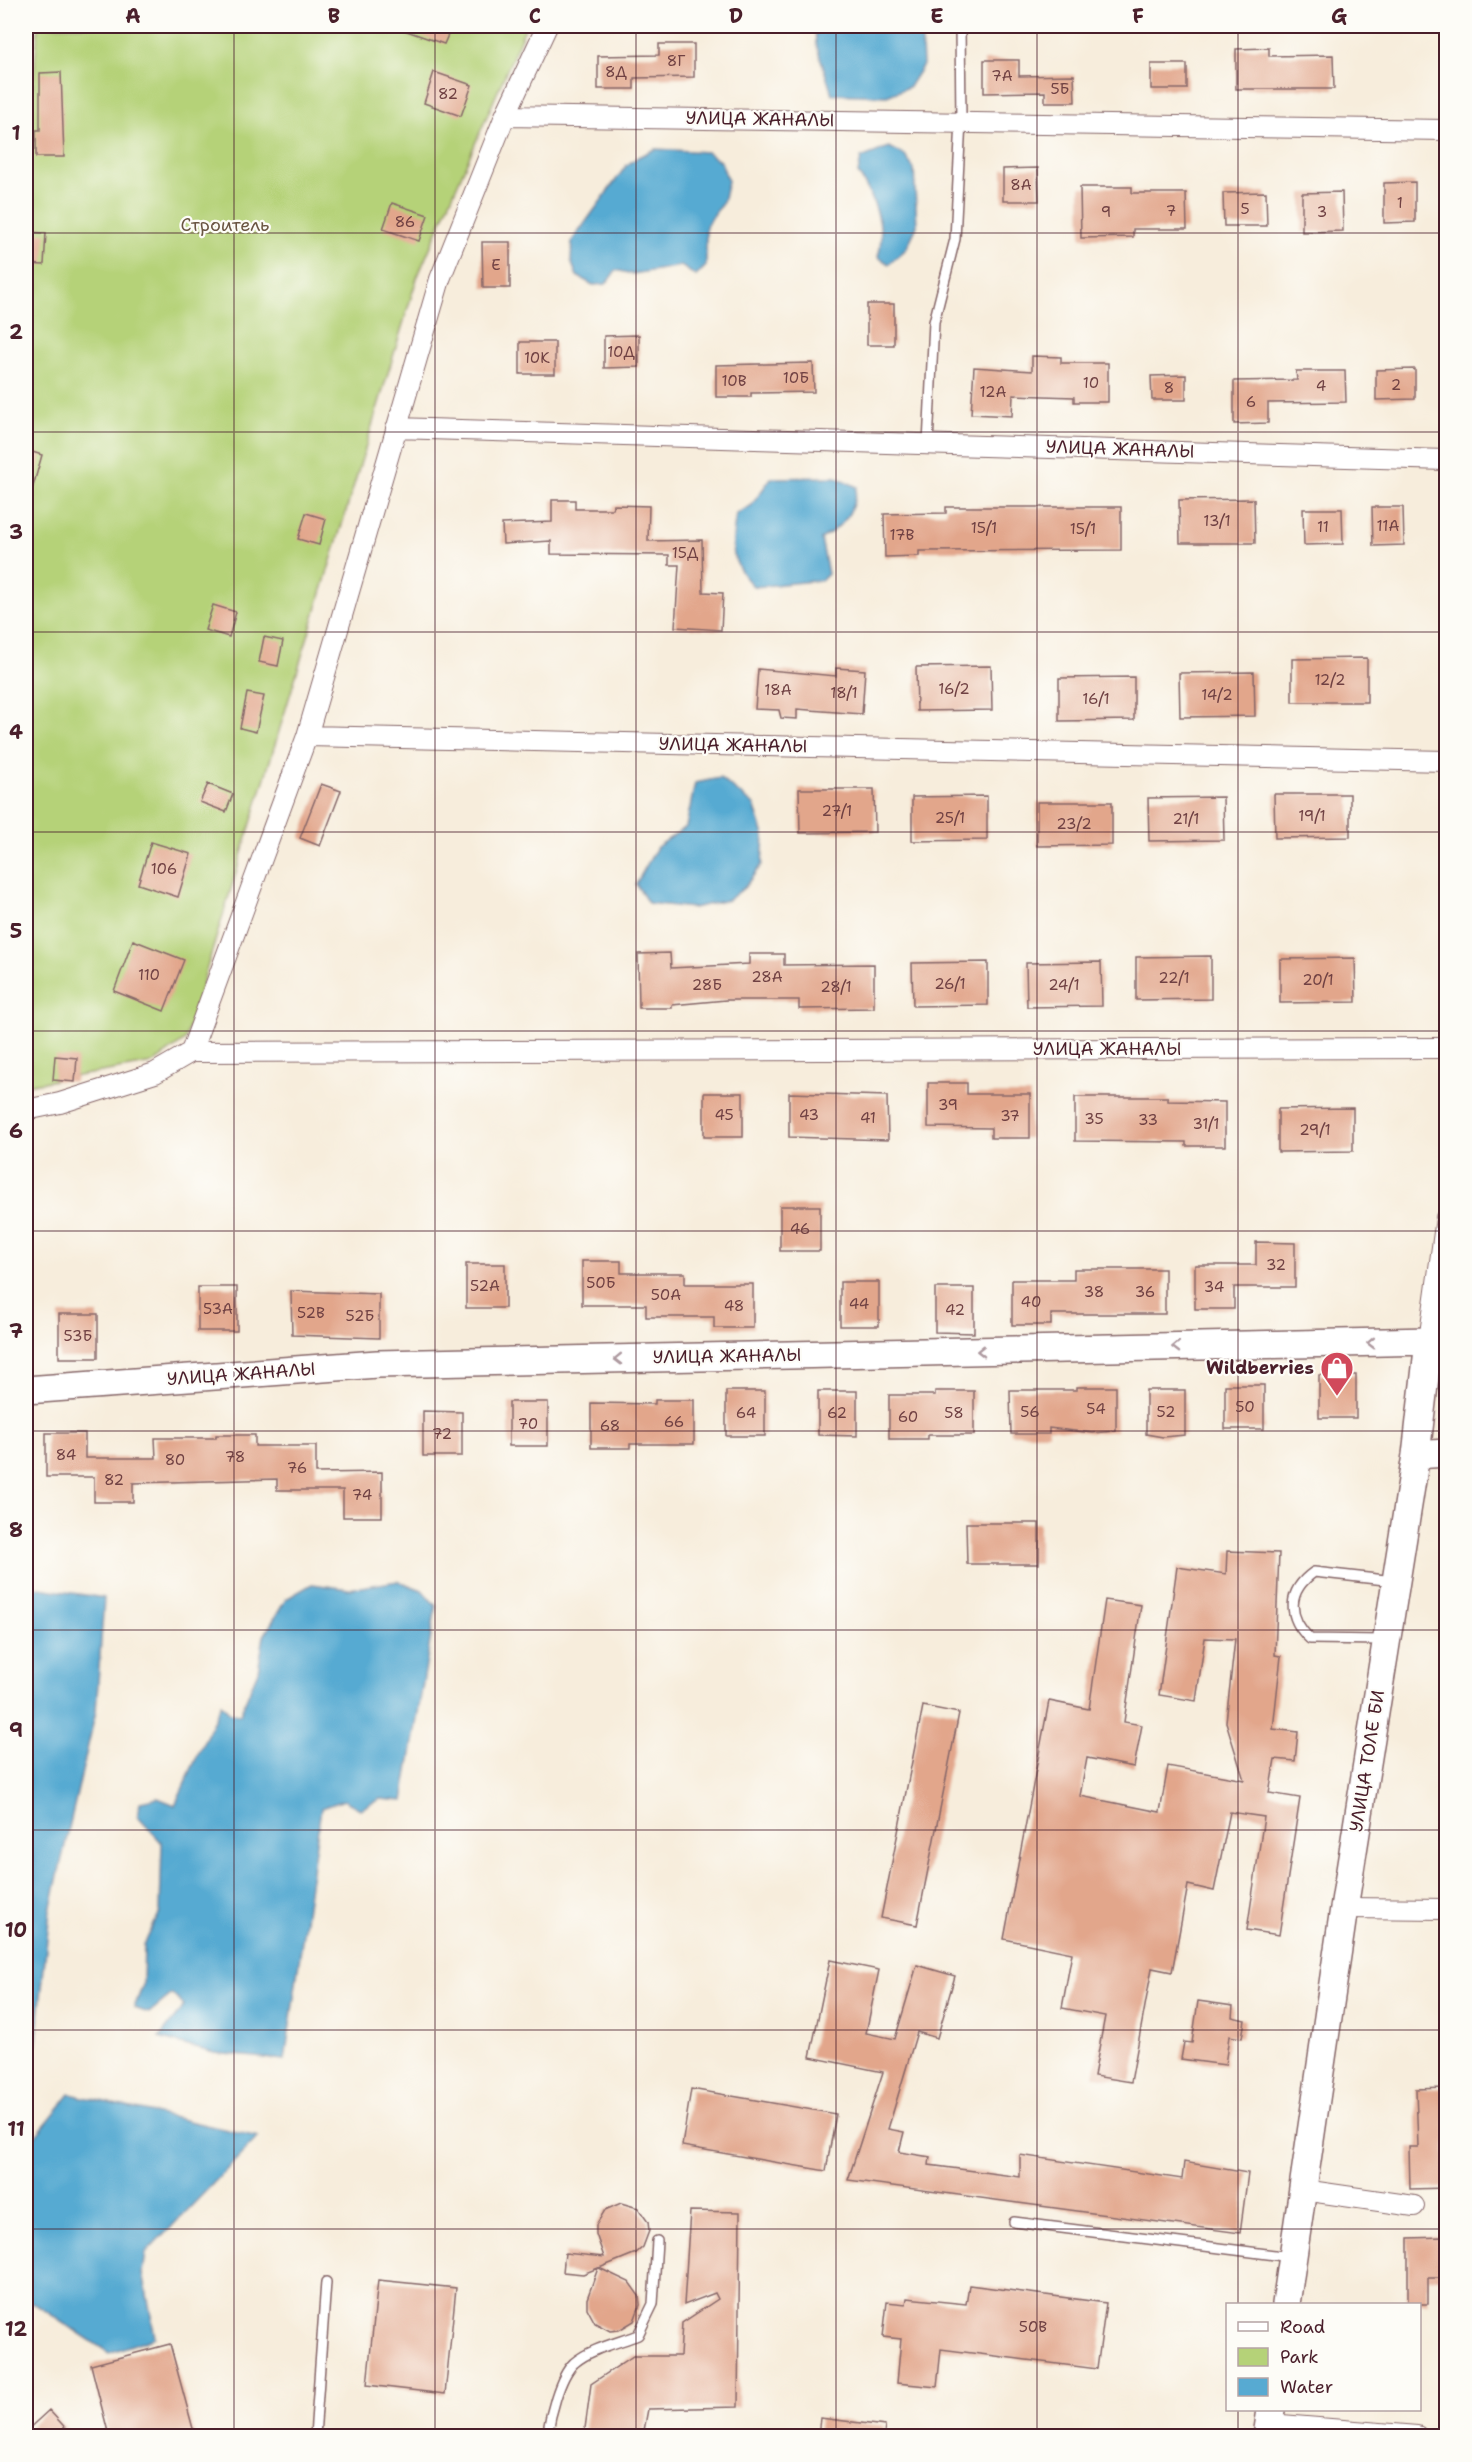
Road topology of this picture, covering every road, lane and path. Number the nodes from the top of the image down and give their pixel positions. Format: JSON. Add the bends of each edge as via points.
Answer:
{"nodes":[{"id":1,"x":547,"y":26,"type":"edge"},
{"id":2,"x":960,"y":26,"type":"edge"},
{"id":3,"x":505,"y":116,"type":"junction"},
{"id":4,"x":962,"y":122,"type":"junction"},
{"id":5,"x":1446,"y":130,"type":"edge"},
{"id":6,"x":396,"y":428,"type":"junction"},
{"id":7,"x":928,"y":444,"type":"junction"},
{"id":8,"x":1446,"y":460,"type":"edge"},
{"id":9,"x":307,"y":736,"type":"junction"},
{"id":10,"x":1446,"y":761,"type":"edge"},
{"id":11,"x":1446,"y":1048,"type":"edge"},
{"id":12,"x":190,"y":1052,"type":"junction"},
{"id":13,"x":26,"y":1110,"type":"edge"},
{"id":14,"x":1446,"y":1218,"type":"edge"},
{"id":15,"x":1429,"y":1341,"type":"junction"},
{"id":16,"x":26,"y":1390,"type":"edge"},
{"id":17,"x":1446,"y":1453,"type":"edge"},
{"id":18,"x":1416,"y":1455,"type":"junction"},
{"id":19,"x":1396,"y":1581,"type":"junction"},
{"id":20,"x":1387,"y":1640,"type":"junction"},
{"id":21,"x":1344,"y":1908,"type":"junction"},
{"id":22,"x":1446,"y":1909,"type":"edge"},
{"id":23,"x":1303,"y":2190,"type":"junction"},
{"id":24,"x":1413,"y":2206,"type":"dead end"},
{"id":25,"x":1014,"y":2222,"type":"dead end"},
{"id":26,"x":657,"y":2241,"type":"dead end"},
{"id":27,"x":1293,"y":2257,"type":"junction"},
{"id":28,"x":326,"y":2283,"type":"dead end"},
{"id":29,"x":1287,"y":2303,"type":"edge"},
{"id":30,"x":1269,"y":2423,"type":"edge"},
{"id":31,"x":315,"y":2436,"type":"edge"},
{"id":32,"x":547,"y":2436,"type":"edge"},
{"id":33,"x":1417,"y":2436,"type":"edge"}],
"edges":[{"from":1,"to":3,"type":"street"},
{"from":2,"to":4,"type":"lane"},
{"from":3,"to":4,"type":"street","name":"УЛИЦА ЖАНАЛЫ"},
{"from":3,"to":6,"type":"street","via":[[440,279]]},
{"from":4,"to":5,"type":"street","name":"УЛИЦА ЖАНАЛЫ"},
{"from":4,"to":7,"type":"lane","via":[[955,238],[934,322]]},
{"from":6,"to":7,"type":"street","name":"УЛИЦА ЖАНАЛЫ"},
{"from":6,"to":9,"type":"street"},
{"from":7,"to":8,"type":"street","name":"УЛИЦА ЖАНАЛЫ"},
{"from":9,"to":10,"type":"street","name":"УЛИЦА ЖАНАЛЫ"},
{"from":9,"to":12,"type":"street"},
{"from":11,"to":12,"type":"street","name":"УЛИЦА ЖАНАЛЫ"},
{"from":12,"to":13,"type":"street","via":[[155,1073]]},
{"from":14,"to":15,"type":"street","name":"УЛИЦА ТОЛЕ БИ"},
{"from":15,"to":16,"type":"street","name":"УЛИЦА ЖАНАЛЫ","one_way":true,"via":[[377,1364]]},
{"from":15,"to":18,"type":"street","name":"УЛИЦА ТОЛЕ БИ"},
{"from":17,"to":18,"type":"street"},
{"from":18,"to":19,"type":"street","name":"УЛИЦА ТОЛЕ БИ"},
{"from":19,"to":20,"type":"street","name":"УЛИЦА ТОЛЕ БИ"},
{"from":19,"to":20,"type":"lane","via":[[1314,1572],[1302,1581],[1292,1600],[1298,1627],[1310,1639]]},
{"from":20,"to":21,"type":"street","name":"УЛИЦА ТОЛЕ БИ"},
{"from":21,"to":22,"type":"street"},
{"from":21,"to":23,"type":"street","name":"УЛИЦА ТОЛЕ БИ"},
{"from":23,"to":24,"type":"street"},
{"from":23,"to":27,"type":"street","name":"УЛИЦА ТОЛЕ БИ"},
{"from":25,"to":27,"type":"lane"},
{"from":26,"to":32,"type":"lane","via":[[653,2304],[638,2335],[597,2350],[573,2364],[552,2406]]},
{"from":27,"to":29,"type":"street","name":"УЛИЦА ТОЛЕ БИ"},
{"from":28,"to":31,"type":"lane"},
{"from":30,"to":33,"type":"street"}]}
